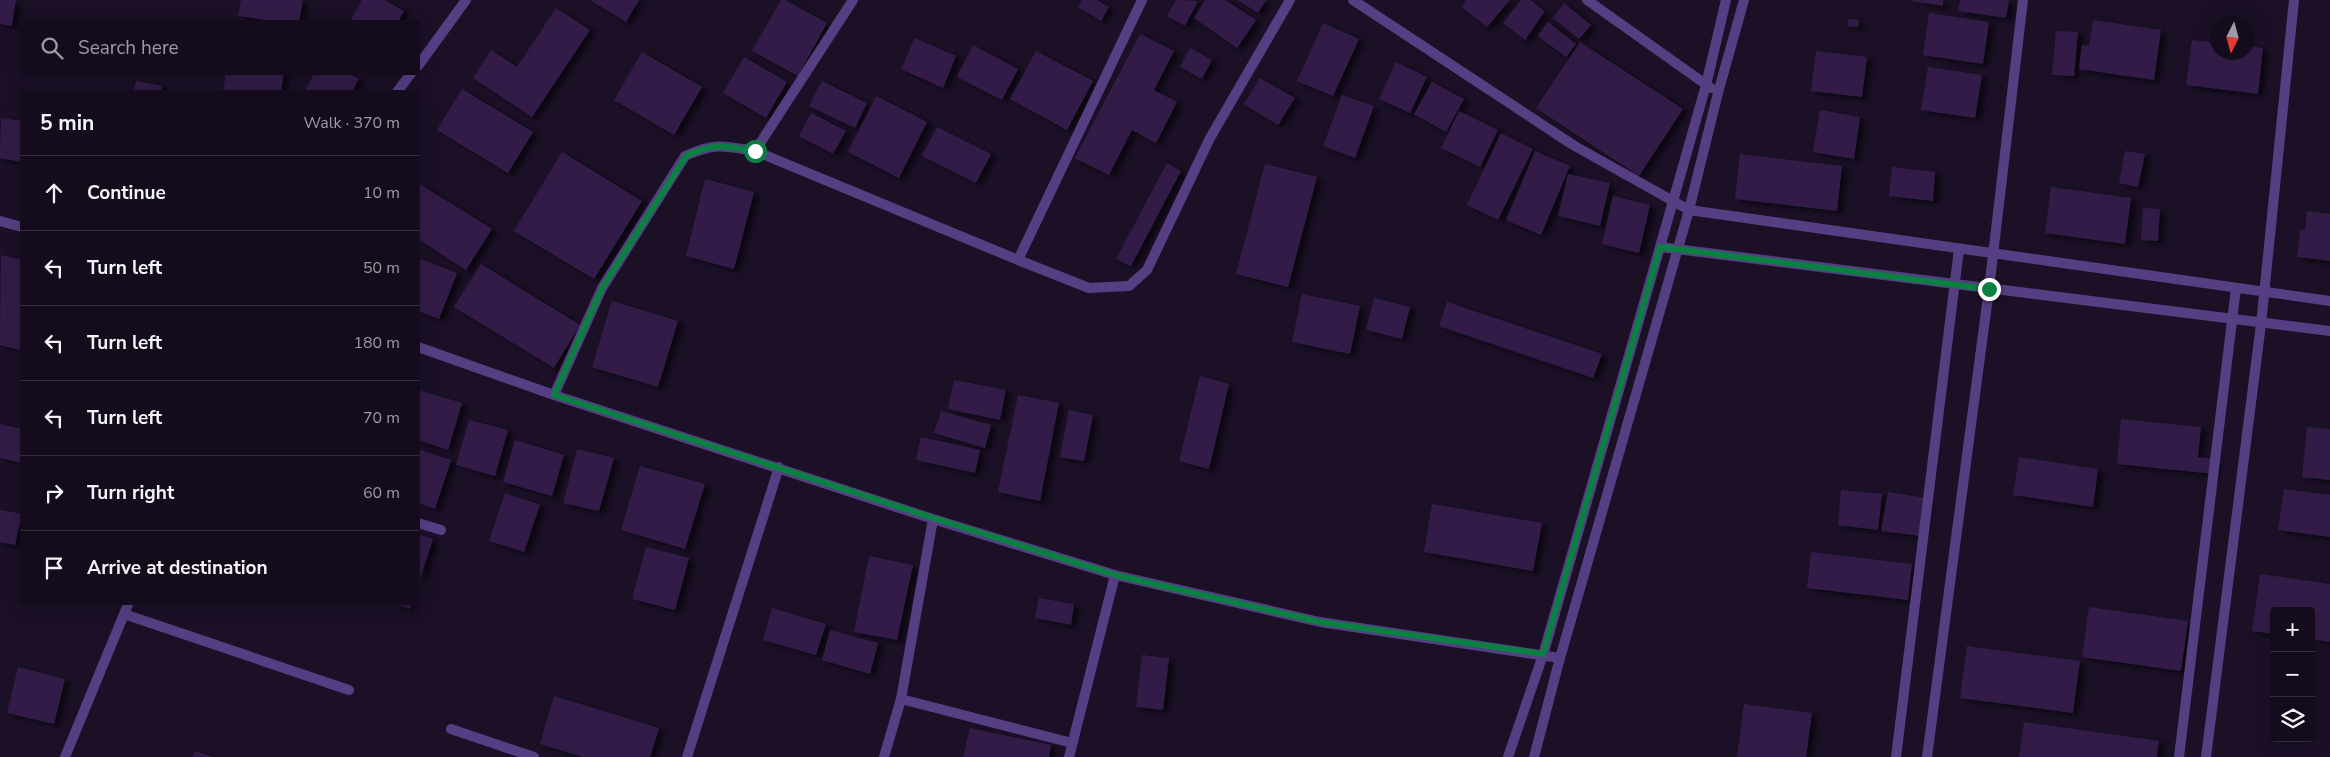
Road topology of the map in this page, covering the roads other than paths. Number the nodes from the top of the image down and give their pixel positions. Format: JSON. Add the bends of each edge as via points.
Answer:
{"nodes":[{"id":1,"x":466,"y":0,"type":"edge"},
{"id":2,"x":853,"y":0,"type":"edge"},
{"id":3,"x":1142,"y":0,"type":"edge"},
{"id":4,"x":1290,"y":0,"type":"edge"},
{"id":5,"x":1353,"y":0,"type":"edge"},
{"id":6,"x":1587,"y":0,"type":"edge"},
{"id":7,"x":1726,"y":0,"type":"edge"},
{"id":8,"x":1744,"y":0,"type":"edge"},
{"id":9,"x":2023,"y":0,"type":"edge"},
{"id":10,"x":2294,"y":0,"type":"edge"},
{"id":11,"x":420,"y":63,"type":"edge"},
{"id":12,"x":410,"y":75,"type":"edge"},
{"id":13,"x":1706,"y":85,"type":"junction"},
{"id":14,"x":399,"y":90,"type":"edge"},
{"id":15,"x":1718,"y":93,"type":"junction"},
{"id":16,"x":755,"y":151,"type":"junction"},
{"id":17,"x":1673,"y":201,"type":"junction"},
{"id":18,"x":1689,"y":210,"type":"junction"},
{"id":19,"x":0,"y":221,"type":"edge"},
{"id":20,"x":20,"y":226,"type":"edge"},
{"id":21,"x":1660,"y":247,"type":"junction"},
{"id":22,"x":1959,"y":249,"type":"junction"},
{"id":23,"x":1677,"y":250,"type":"junction"},
{"id":24,"x":1993,"y":254,"type":"junction"},
{"id":25,"x":1018,"y":260,"type":"junction"},
{"id":26,"x":1955,"y":284,"type":"junction"},
{"id":27,"x":2236,"y":288,"type":"junction"},
{"id":28,"x":1989,"y":289,"type":"junction"},
{"id":29,"x":2264,"y":292,"type":"junction"},
{"id":30,"x":2330,"y":301,"type":"edge"},
{"id":31,"x":2233,"y":320,"type":"junction"},
{"id":32,"x":2261,"y":324,"type":"junction"},
{"id":33,"x":2330,"y":332,"type":"edge"},
{"id":34,"x":420,"y":348,"type":"edge"},
{"id":35,"x":554,"y":395,"type":"junction"},
{"id":36,"x":779,"y":468,"type":"junction"},
{"id":37,"x":933,"y":518,"type":"junction"},
{"id":38,"x":420,"y":523,"type":"edge"},
{"id":39,"x":441,"y":530,"type":"dead end"},
{"id":40,"x":1115,"y":575,"type":"junction"},
{"id":41,"x":128,"y":605,"type":"edge"},
{"id":42,"x":124,"y":614,"type":"junction"},
{"id":43,"x":1543,"y":654,"type":"junction"},
{"id":44,"x":1560,"y":658,"type":"junction"},
{"id":45,"x":349,"y":690,"type":"dead end"},
{"id":46,"x":901,"y":699,"type":"junction"},
{"id":47,"x":451,"y":729,"type":"dead end"},
{"id":48,"x":1072,"y":743,"type":"junction"},
{"id":49,"x":65,"y":757,"type":"edge"},
{"id":50,"x":534,"y":757,"type":"edge"},
{"id":51,"x":687,"y":757,"type":"edge"},
{"id":52,"x":884,"y":757,"type":"edge"},
{"id":53,"x":1068,"y":757,"type":"edge"},
{"id":54,"x":1508,"y":757,"type":"edge"},
{"id":55,"x":1534,"y":757,"type":"edge"},
{"id":56,"x":1896,"y":757,"type":"edge"},
{"id":57,"x":1927,"y":757,"type":"edge"},
{"id":58,"x":2180,"y":757,"type":"edge"},
{"id":59,"x":2206,"y":757,"type":"edge"}],
"edges":[{"from":1,"to":11,"type":"street"},
{"from":2,"to":16,"type":"street"},
{"from":3,"to":25,"type":"street"},
{"from":4,"to":25,"type":"street","via":[[1210,138],[1147,270],[1129,286],[1089,288]]},
{"from":5,"to":17,"type":"street","via":[[1573,145]]},
{"from":6,"to":13,"type":"street"},
{"from":7,"to":13,"type":"street"},
{"from":8,"to":15,"type":"street"},
{"from":9,"to":24,"type":"street"},
{"from":10,"to":29,"type":"street"},
{"from":12,"to":14,"type":"street"},
{"from":13,"to":15,"type":"street"},
{"from":13,"to":17,"type":"street"},
{"from":15,"to":18,"type":"street"},
{"from":16,"to":25,"type":"street"},
{"from":16,"to":35,"type":"street","via":[[706,146],[686,156],[602,288]]},
{"from":17,"to":18,"type":"street"},
{"from":17,"to":21,"type":"street"},
{"from":18,"to":22,"type":"street"},
{"from":18,"to":23,"type":"street"},
{"from":19,"to":20,"type":"street"},
{"from":21,"to":23,"type":"street"},
{"from":21,"to":43,"type":"street"},
{"from":22,"to":24,"type":"street"},
{"from":22,"to":26,"type":"street"},
{"from":23,"to":26,"type":"street"},
{"from":23,"to":44,"type":"street"},
{"from":24,"to":27,"type":"street"},
{"from":24,"to":28,"type":"street"},
{"from":26,"to":28,"type":"street"},
{"from":26,"to":56,"type":"street"},
{"from":27,"to":29,"type":"street"},
{"from":27,"to":31,"type":"street"},
{"from":28,"to":31,"type":"street"},
{"from":28,"to":57,"type":"street"},
{"from":29,"to":30,"type":"street"},
{"from":29,"to":32,"type":"street"},
{"from":31,"to":32,"type":"street"},
{"from":31,"to":58,"type":"street"},
{"from":32,"to":33,"type":"street"},
{"from":32,"to":59,"type":"street"},
{"from":34,"to":35,"type":"street"},
{"from":35,"to":36,"type":"street"},
{"from":36,"to":37,"type":"street"},
{"from":36,"to":51,"type":"street"},
{"from":37,"to":40,"type":"street"},
{"from":37,"to":46,"type":"street"},
{"from":38,"to":39,"type":"street"},
{"from":40,"to":43,"type":"street","via":[[1320,622]]},
{"from":40,"to":48,"type":"street"},
{"from":41,"to":42,"type":"street"},
{"from":42,"to":45,"type":"street"},
{"from":42,"to":49,"type":"street"},
{"from":43,"to":44,"type":"street"},
{"from":43,"to":54,"type":"street"},
{"from":44,"to":55,"type":"street"},
{"from":46,"to":48,"type":"street"},
{"from":46,"to":52,"type":"street"},
{"from":47,"to":50,"type":"street"},
{"from":48,"to":53,"type":"street"}]}
